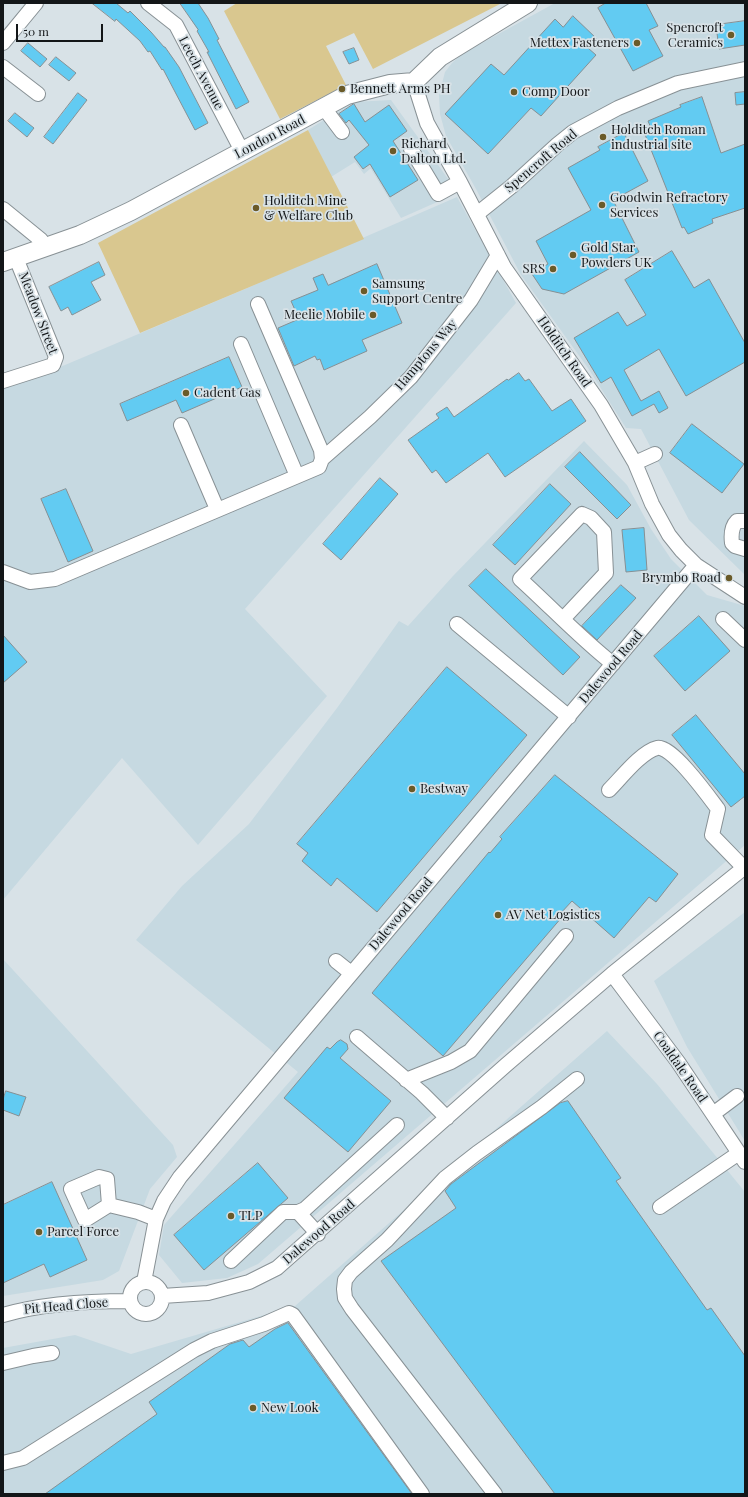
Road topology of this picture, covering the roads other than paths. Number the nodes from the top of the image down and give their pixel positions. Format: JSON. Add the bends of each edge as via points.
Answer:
{"nodes":[{"id":1,"x":36,"y":3,"type":"edge"},
{"id":2,"x":148,"y":3,"type":"edge"},
{"id":3,"x":528,"y":3,"type":"edge"},
{"id":4,"x":3,"y":43,"type":"edge"},
{"id":5,"x":3,"y":67,"type":"edge"},
{"id":6,"x":745,"y":69,"type":"edge"},
{"id":7,"x":414,"y":82,"type":"junction"},
{"id":8,"x":38,"y":94,"type":"dead end"},
{"id":9,"x":324,"y":108,"type":"junction"},
{"id":10,"x":342,"y":132,"type":"dead end"},
{"id":11,"x":411,"y":149,"type":"dead end"},
{"id":12,"x":242,"y":151,"type":"junction"},
{"id":13,"x":460,"y":182,"type":"junction"},
{"id":14,"x":3,"y":209,"type":"edge"},
{"id":15,"x":477,"y":214,"type":"junction"},
{"id":16,"x":43,"y":248,"type":"junction"},
{"id":17,"x":498,"y":254,"type":"junction"},
{"id":18,"x":10,"y":260,"type":"edge"},
{"id":19,"x":258,"y":304,"type":"dead end"},
{"id":20,"x":241,"y":344,"type":"dead end"},
{"id":21,"x":3,"y":381,"type":"edge"},
{"id":22,"x":180,"y":425,"type":"dead end"},
{"id":23,"x":654,"y":454,"type":"dead end"},
{"id":24,"x":322,"y":459,"type":"junction"},
{"id":25,"x":635,"y":463,"type":"junction"},
{"id":26,"x":297,"y":476,"type":"junction"},
{"id":27,"x":217,"y":510,"type":"junction"},
{"id":28,"x":745,"y":521,"type":"edge"},
{"id":29,"x":745,"y":549,"type":"edge"},
{"id":30,"x":696,"y":565,"type":"junction"},
{"id":31,"x":3,"y":572,"type":"edge"},
{"id":32,"x":745,"y":597,"type":"edge"},
{"id":33,"x":562,"y":619,"type":"junction"},
{"id":34,"x":723,"y":619,"type":"dead end"},
{"id":35,"x":457,"y":624,"type":"dead end"},
{"id":36,"x":745,"y":640,"type":"edge"},
{"id":37,"x":613,"y":664,"type":"junction"},
{"id":38,"x":569,"y":717,"type":"junction"},
{"id":39,"x":609,"y":790,"type":"dead end"},
{"id":40,"x":745,"y":868,"type":"edge"},
{"id":41,"x":566,"y":936,"type":"dead end"},
{"id":42,"x":336,"y":961,"type":"dead end"},
{"id":43,"x":351,"y":973,"type":"junction"},
{"id":44,"x":612,"y":974,"type":"junction"},
{"id":45,"x":357,"y":1037,"type":"dead end"},
{"id":46,"x":577,"y":1079,"type":"dead end"},
{"id":47,"x":406,"y":1080,"type":"junction"},
{"id":48,"x":737,"y":1096,"type":"dead end"},
{"id":49,"x":713,"y":1114,"type":"junction"},
{"id":50,"x":447,"y":1118,"type":"junction"},
{"id":51,"x":397,"y":1125,"type":"dead end"},
{"id":52,"x":742,"y":1157,"type":"edge"},
{"id":53,"x":109,"y":1206,"type":"dead end"},
{"id":54,"x":660,"y":1207,"type":"dead end"},
{"id":55,"x":298,"y":1212,"type":"junction"},
{"id":56,"x":156,"y":1219,"type":"junction"},
{"id":57,"x":318,"y":1234,"type":"junction"},
{"id":58,"x":231,"y":1261,"type":"dead end"},
{"id":59,"x":144,"y":1282,"type":"junction"},
{"id":60,"x":162,"y":1296,"type":"junction"},
{"id":61,"x":130,"y":1301,"type":"junction"},
{"id":62,"x":3,"y":1315,"type":"edge"},
{"id":63,"x":52,"y":1353,"type":"dead end"},
{"id":64,"x":3,"y":1363,"type":"edge"},
{"id":65,"x":3,"y":1463,"type":"edge"},
{"id":66,"x":422,"y":1494,"type":"edge"},
{"id":67,"x":495,"y":1494,"type":"edge"}],
"edges":[{"from":1,"to":4,"type":"street"},
{"from":2,"to":12,"type":"street","name":"Leech Avenue","via":[[176,25]]},
{"from":3,"to":7,"type":"main road","via":[[440,57]]},
{"from":5,"to":8,"type":"street"},
{"from":6,"to":15,"type":"street","name":"Spencroft Road","via":[[678,83],[618,108],[573,132]]},
{"from":7,"to":9,"type":"main road","name":"London Road","via":[[390,84],[347,95]]},
{"from":7,"to":13,"type":"street","name":"Holditch Road","via":[[427,122]]},
{"from":9,"to":10,"type":"street"},
{"from":9,"to":12,"type":"main road","name":"London Road"},
{"from":11,"to":13,"type":"street","via":[[438,194]]},
{"from":12,"to":16,"type":"main road","name":"London Road","via":[[131,211],[80,235]]},
{"from":13,"to":15,"type":"street","name":"Holditch Road"},
{"from":14,"to":16,"type":"street","via":[[41,240]]},
{"from":15,"to":17,"type":"street","name":"Holditch Road"},
{"from":16,"to":18,"type":"main road","name":"London Road"},
{"from":17,"to":24,"type":"street","name":"Hamptons Way","via":[[471,300],[411,377]]},
{"from":17,"to":25,"type":"street","name":"Holditch Road","via":[[504,267],[601,405]]},
{"from":18,"to":21,"type":"street","name":"Meadow Street","via":[[56,357],[53,365]]},
{"from":19,"to":24,"type":"street","via":[[321,450]]},
{"from":20,"to":26,"type":"street"},
{"from":22,"to":27,"type":"street"},
{"from":23,"to":25,"type":"street"},
{"from":24,"to":26,"type":"street","name":"Hamptons Way","via":[[318,467]]},
{"from":25,"to":30,"type":"street","name":"Holditch Road","via":[[660,520],[681,550]]},
{"from":26,"to":27,"type":"street","name":"Hamptons Way"},
{"from":27,"to":31,"type":"street","name":"Hamptons Way","via":[[55,578],[30,582]]},
{"from":28,"to":29,"type":"street","via":[[737,521],[733,525],[731,535],[735,546]]},
{"from":30,"to":32,"type":"street","name":"Holditch Road"},
{"from":30,"to":37,"type":"street","name":"Dalewood Road"},
{"from":33,"to":33,"type":"street","via":[[520,579],[582,514],[591,518],[604,532],[606,572]]},
{"from":33,"to":37,"type":"street"},
{"from":34,"to":36,"type":"street"},
{"from":35,"to":38,"type":"street"},
{"from":37,"to":38,"type":"street","name":"Dalewood Road"},
{"from":38,"to":43,"type":"street","name":"Dalewood Road"},
{"from":39,"to":40,"type":"street","via":[[650,750],[658,747],[666,749],[718,809],[712,835]]},
{"from":40,"to":44,"type":"street","name":"Dalewood Road"},
{"from":41,"to":47,"type":"street","via":[[470,1051],[451,1062]]},
{"from":42,"to":43,"type":"street"},
{"from":43,"to":56,"type":"street","name":"Dalewood Road","via":[[180,1177]]},
{"from":44,"to":49,"type":"street","name":"Coaldale Road","via":[[678,1062]]},
{"from":44,"to":50,"type":"street","name":"Dalewood Road"},
{"from":45,"to":47,"type":"street"},
{"from":46,"to":67,"type":"street","via":[[445,1178],[345,1280],[345,1298],[352,1309]]},
{"from":47,"to":50,"type":"street"},
{"from":48,"to":49,"type":"street"},
{"from":49,"to":52,"type":"street","name":"Coaldale Road"},
{"from":50,"to":57,"type":"street","name":"Dalewood Road"},
{"from":51,"to":55,"type":"street"},
{"from":52,"to":54,"type":"street"},
{"from":53,"to":56,"type":"street"},
{"from":55,"to":57,"type":"street"},
{"from":55,"to":58,"type":"street","via":[[283,1212]]},
{"from":56,"to":59,"type":"street","name":"Dalewood Road"},
{"from":57,"to":60,"type":"street","name":"Dalewood Road","via":[[277,1268],[249,1282],[208,1293]]},
{"from":59,"to":60,"type":"street","via":[[158,1287]]},
{"from":59,"to":61,"type":"street","via":[[131,1290]]},
{"from":60,"to":61,"type":"street","via":[[159,1307],[150,1314],[140,1314],[134,1310]]},
{"from":61,"to":62,"type":"street","name":"Pit Head Close","via":[[20,1310]]},
{"from":63,"to":64,"type":"street"},
{"from":65,"to":66,"type":"street","via":[[23,1458],[194,1350],[288,1313],[293,1314]]}]}
